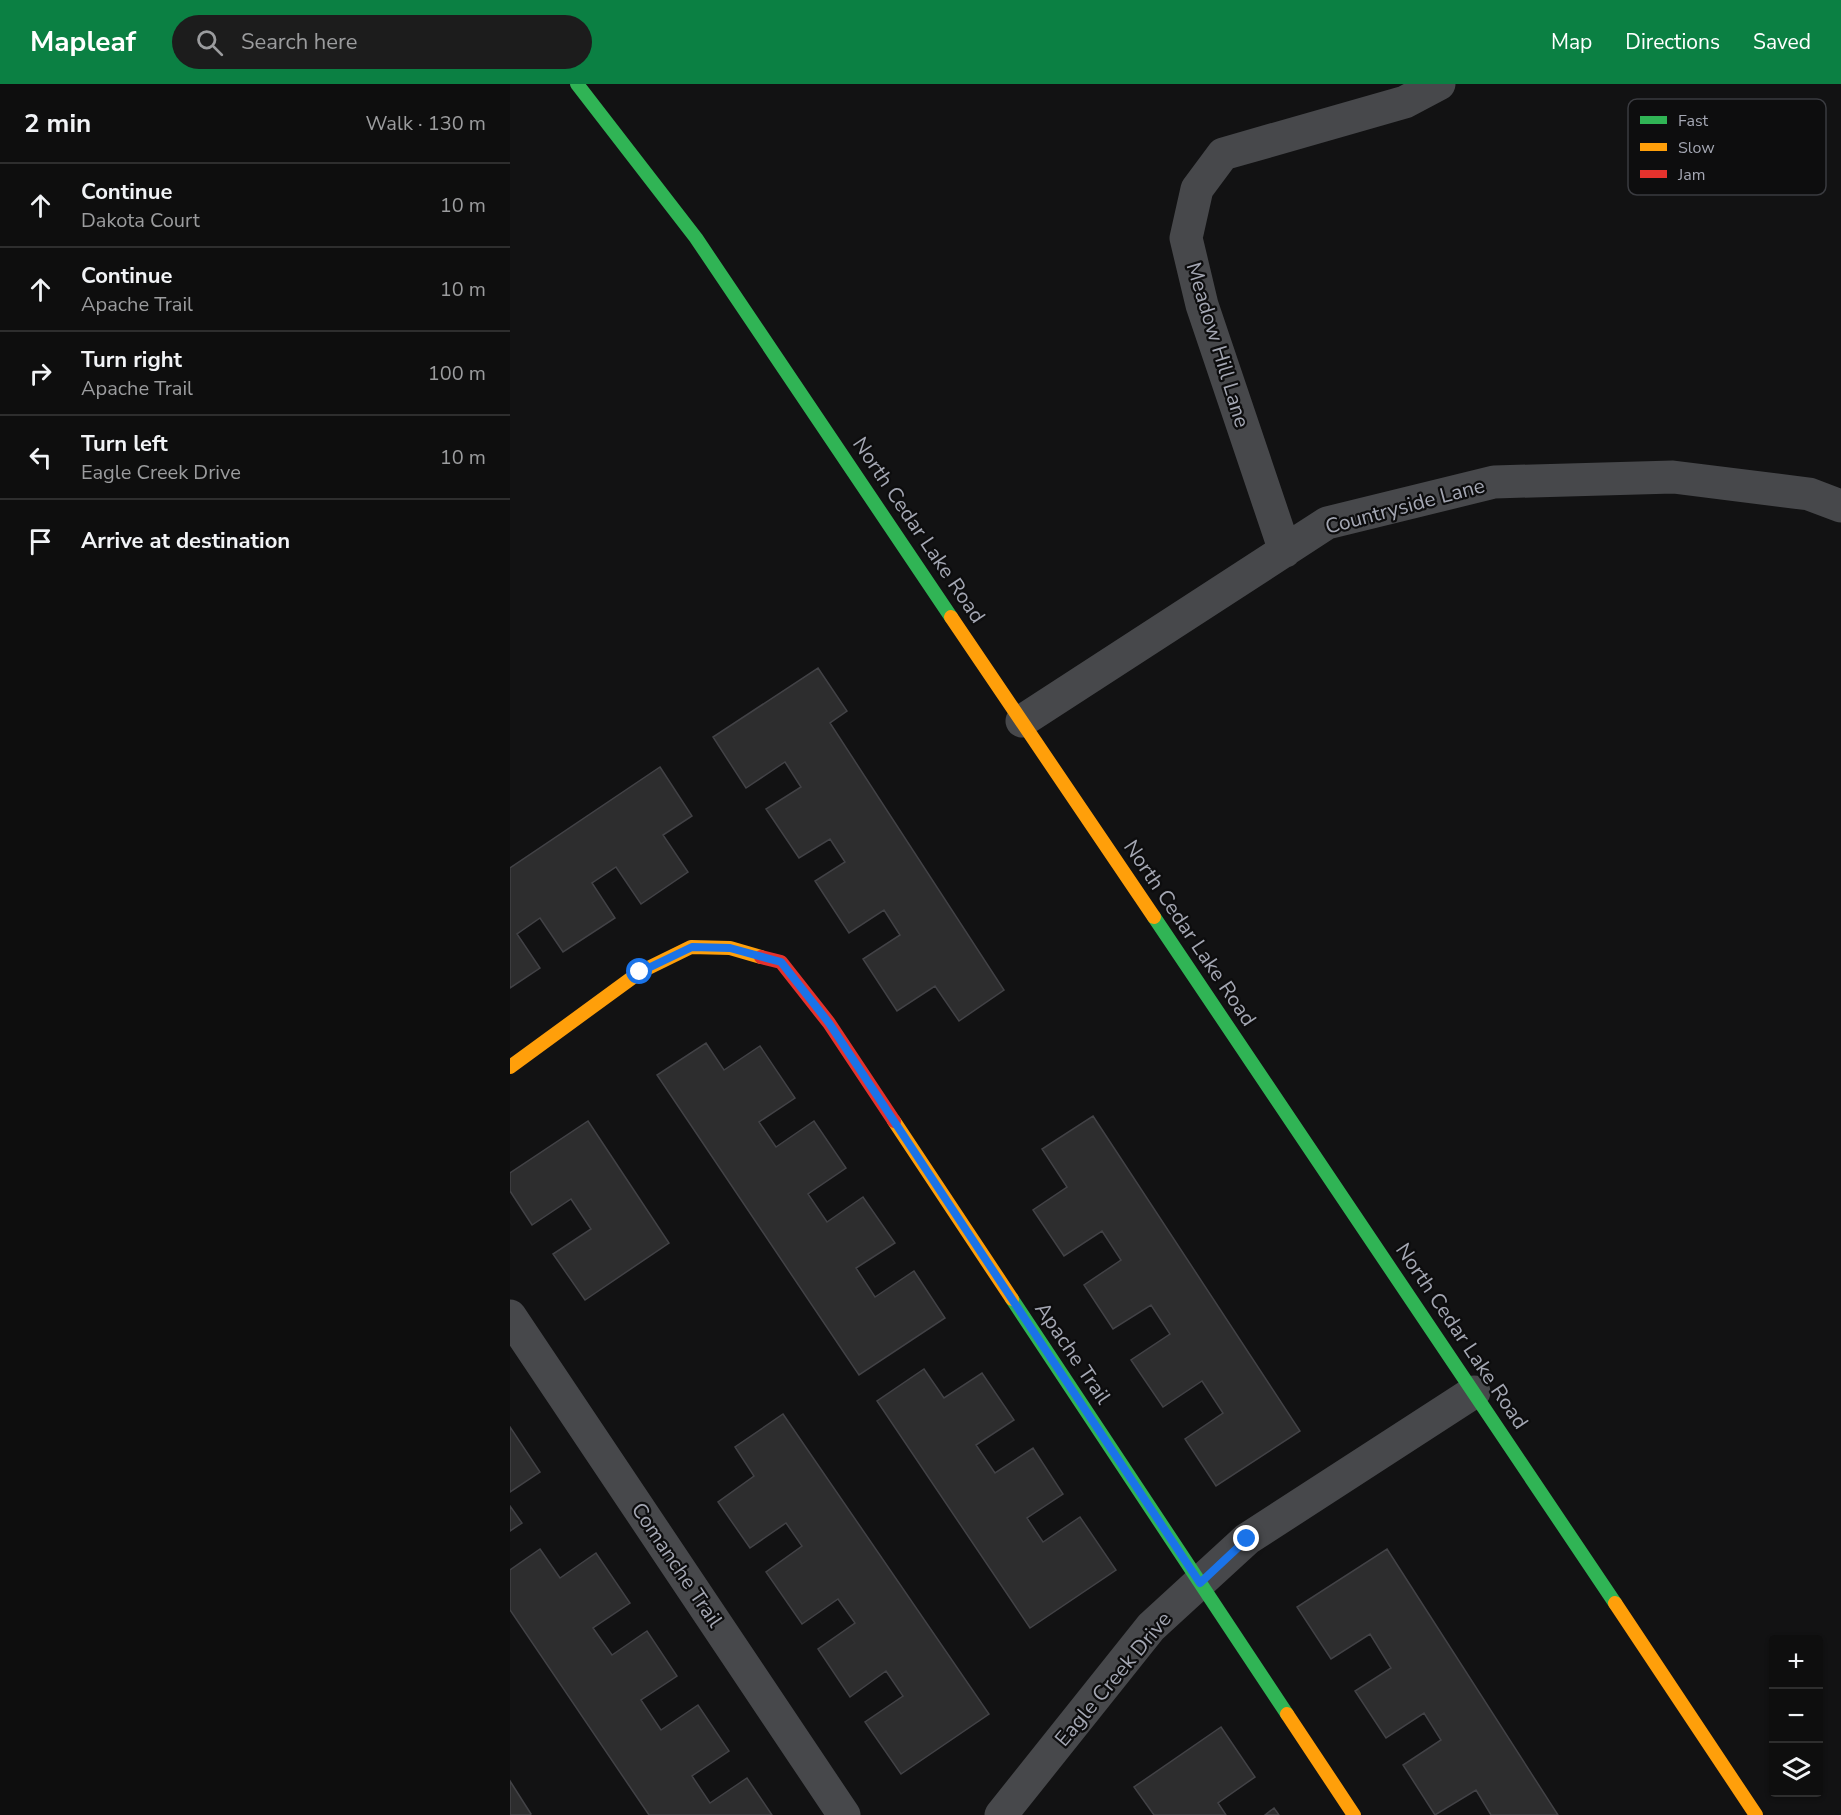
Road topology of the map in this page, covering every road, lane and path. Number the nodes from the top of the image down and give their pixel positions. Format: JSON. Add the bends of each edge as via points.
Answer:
{"nodes":[{"id":1,"x":577,"y":84,"type":"edge"},
{"id":2,"x":1439,"y":84,"type":"edge"},
{"id":3,"x":1841,"y":506,"type":"edge"},
{"id":4,"x":1284,"y":550,"type":"junction"},
{"id":5,"x":1022,"y":721,"type":"junction"},
{"id":6,"x":510,"y":1067,"type":"edge"},
{"id":7,"x":510,"y":1316,"type":"edge"},
{"id":8,"x":1474,"y":1392,"type":"junction"},
{"id":9,"x":1200,"y":1583,"type":"junction"},
{"id":10,"x":844,"y":1815,"type":"edge"},
{"id":11,"x":1001,"y":1815,"type":"edge"},
{"id":12,"x":1354,"y":1815,"type":"edge"},
{"id":13,"x":1756,"y":1815,"type":"edge"}],
"edges":[{"from":1,"to":5,"type":"main road","name":"North Cedar Lake Road","via":[[696,238]]},
{"from":2,"to":4,"type":"street","name":"Meadow Hill Lane","via":[[1405,102],[1222,153],[1197,189],[1186,238],[1202,305]]},
{"from":3,"to":4,"type":"street","name":"Countryside Lane","via":[[1809,494],[1673,477],[1494,482],[1327,523]]},
{"from":4,"to":5,"type":"street","name":"Countryside Lane"},
{"from":5,"to":8,"type":"main road","name":"North Cedar Lake Road"},
{"from":6,"to":9,"type":"main road","name":"Apache Trail","via":[[640,972],[692,947],[730,948],[781,962],[829,1023]]},
{"from":7,"to":10,"type":"street","name":"Comanche Trail"},
{"from":8,"to":9,"type":"street","name":"Eagle Creek Drive","via":[[1247,1539]]},
{"from":8,"to":13,"type":"main road","name":"North Cedar Lake Road"},
{"from":9,"to":11,"type":"street","name":"Eagle Creek Drive","via":[[1151,1628]]},
{"from":9,"to":12,"type":"main road","name":"Apache Trail"}]}
